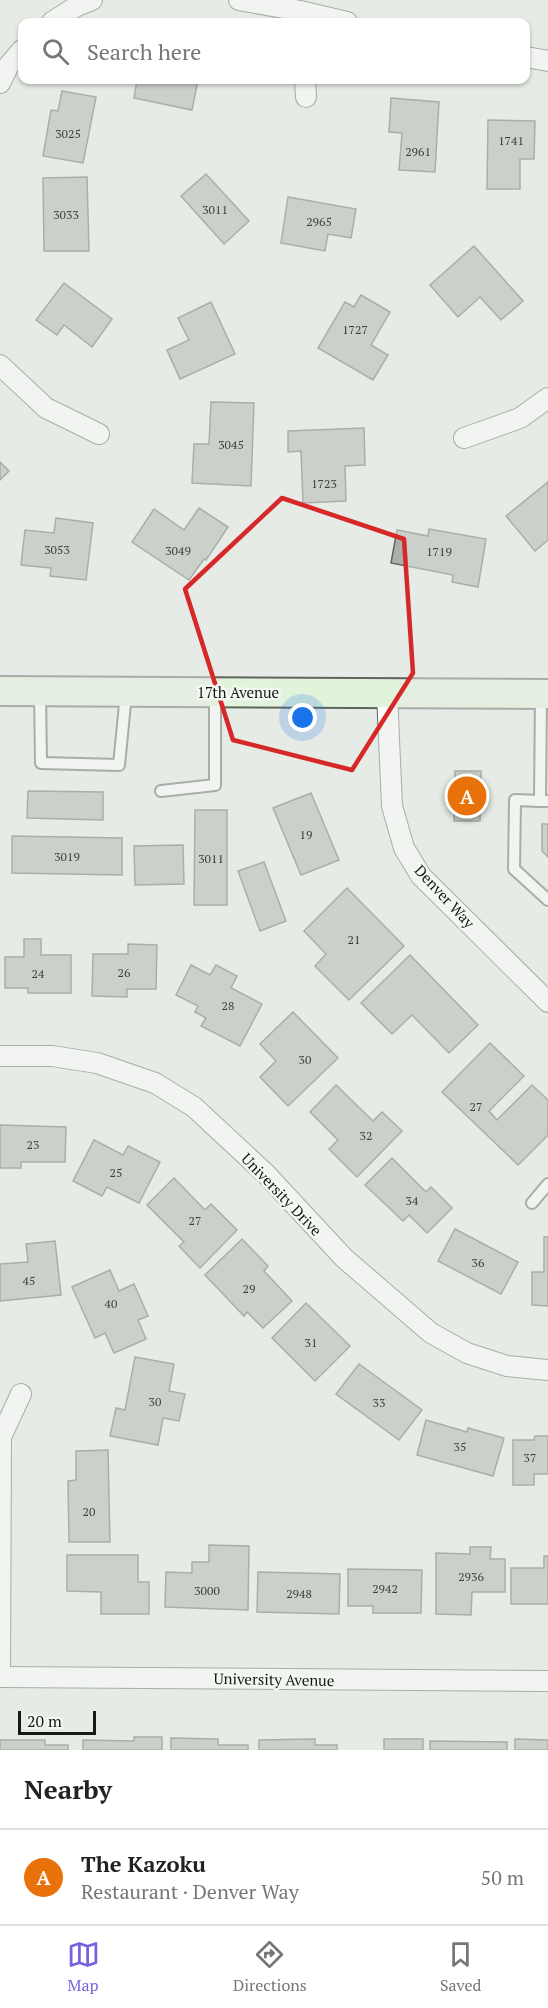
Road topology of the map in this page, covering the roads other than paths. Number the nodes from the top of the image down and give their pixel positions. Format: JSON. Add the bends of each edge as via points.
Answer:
{"nodes":[{"id":1,"x":93,"y":0,"type":"edge"},
{"id":2,"x":239,"y":0,"type":"edge"},
{"id":3,"x":300,"y":11,"type":"edge"},
{"id":4,"x":58,"y":18,"type":"edge"},
{"id":5,"x":330,"y":18,"type":"edge"},
{"id":6,"x":18,"y":55,"type":"edge"},
{"id":7,"x":530,"y":58,"type":"edge"},
{"id":8,"x":548,"y":62,"type":"edge"},
{"id":9,"x":0,"y":82,"type":"edge"},
{"id":10,"x":0,"y":365,"type":"edge"},
{"id":11,"x":548,"y":398,"type":"edge"},
{"id":12,"x":99,"y":434,"type":"dead end"},
{"id":13,"x":464,"y":438,"type":"dead end"},
{"id":14,"x":0,"y":691,"type":"edge"},
{"id":15,"x":40,"y":692,"type":"junction"},
{"id":16,"x":127,"y":692,"type":"junction"},
{"id":17,"x":215,"y":692,"type":"junction"},
{"id":18,"x":387,"y":693,"type":"junction"},
{"id":19,"x":544,"y":694,"type":"edge"},
{"id":20,"x":161,"y":791,"type":"dead end"},
{"id":21,"x":544,"y":801,"type":"edge"},
{"id":22,"x":548,"y":900,"type":"edge"},
{"id":23,"x":548,"y":1002,"type":"edge"},
{"id":24,"x":0,"y":1056,"type":"edge"},
{"id":25,"x":548,"y":1184,"type":"edge"},
{"id":26,"x":532,"y":1203,"type":"dead end"},
{"id":27,"x":548,"y":1370,"type":"edge"},
{"id":28,"x":21,"y":1394,"type":"dead end"},
{"id":29,"x":0,"y":1677,"type":"edge"},
{"id":30,"x":548,"y":1682,"type":"edge"}],
"edges":[{"from":1,"to":4,"type":"street"},
{"from":2,"to":3,"type":"street"},
{"from":3,"to":5,"type":"street"},
{"from":6,"to":9,"type":"street"},
{"from":7,"to":8,"type":"street"},
{"from":10,"to":12,"type":"street","via":[[46,408]]},
{"from":11,"to":13,"type":"street","via":[[520,418]]},
{"from":14,"to":15,"type":"main road","name":"17th Avenue"},
{"from":15,"to":16,"type":"main road","name":"17th Avenue"},
{"from":15,"to":16,"type":"lane","via":[[41,763],[119,765]]},
{"from":16,"to":17,"type":"main road","name":"17th Avenue"},
{"from":17,"to":18,"type":"main road","name":"17th Avenue"},
{"from":17,"to":20,"type":"lane","via":[[215,785]]},
{"from":18,"to":19,"type":"main road","name":"17th Avenue"},
{"from":18,"to":23,"type":"street","name":"Denver Way","via":[[392,806],[404,848],[421,876]]},
{"from":19,"to":21,"type":"lane"},
{"from":21,"to":22,"type":"lane","via":[[515,800],[514,868]]},
{"from":24,"to":27,"type":"street","name":"University Drive","via":[[52,1056],[97,1063],[155,1083],[194,1107],[266,1174],[344,1258],[431,1333],[467,1353],[507,1366]]},
{"from":25,"to":26,"type":"lane"},
{"from":28,"to":29,"type":"street","via":[[1,1437]]},
{"from":29,"to":30,"type":"street","name":"University Avenue"}]}
